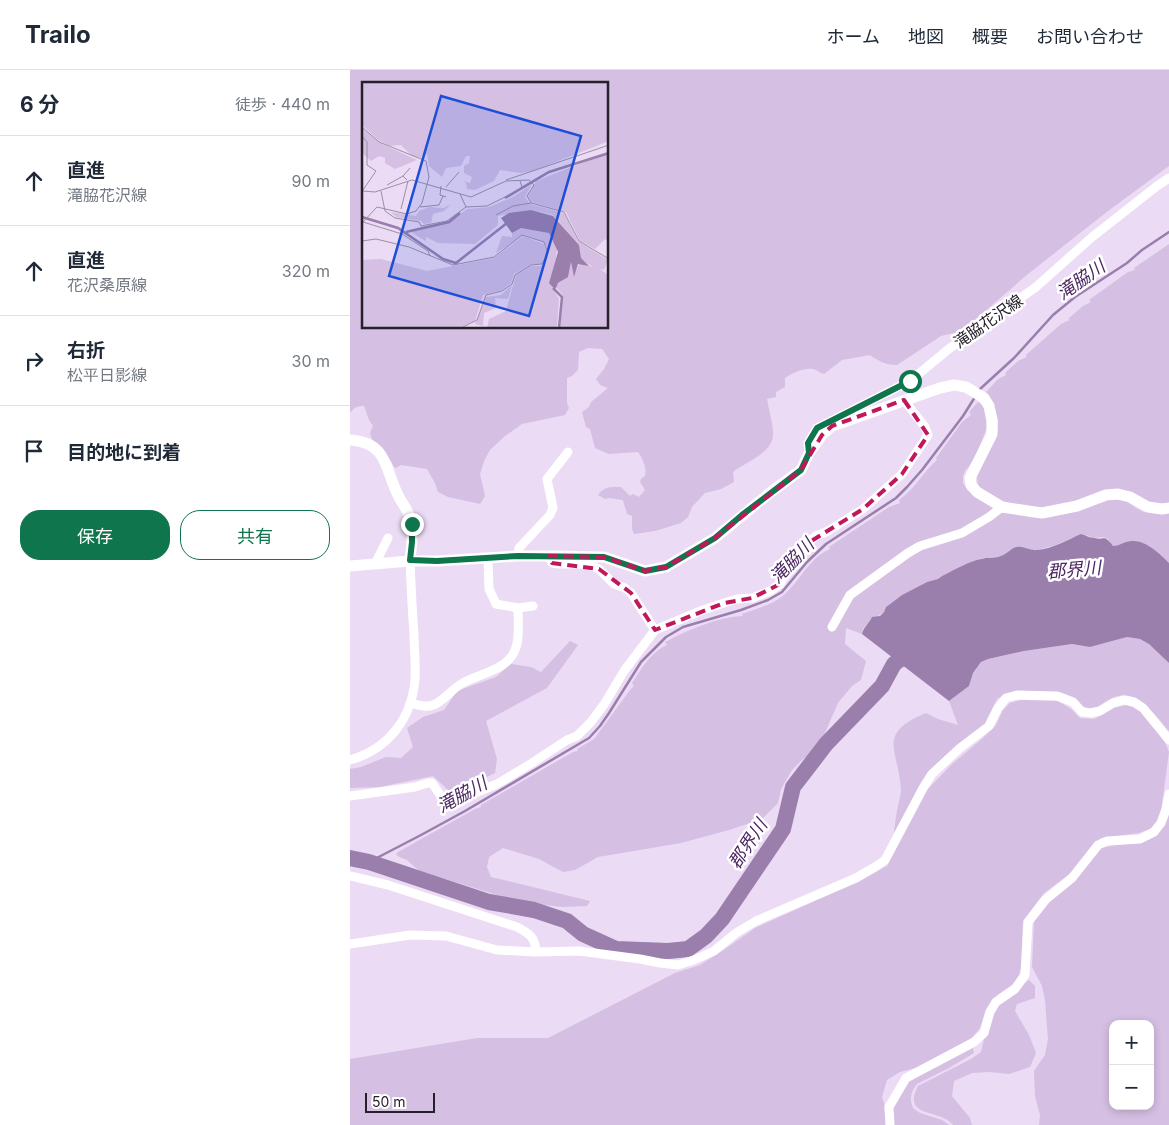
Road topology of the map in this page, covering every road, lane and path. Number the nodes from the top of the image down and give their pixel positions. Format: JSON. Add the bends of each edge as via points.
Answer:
{"nodes":[{"id":1,"x":1169,"y":178,"type":"edge"},
{"id":2,"x":904,"y":400,"type":"junction"},
{"id":3,"x":350,"y":440,"type":"edge"},
{"id":4,"x":568,"y":452,"type":"dead end"},
{"id":5,"x":809,"y":453,"type":"junction"},
{"id":6,"x":1002,"y":507,"type":"junction"},
{"id":7,"x":1169,"y":508,"type":"edge"},
{"id":8,"x":388,"y":538,"type":"dead end"},
{"id":9,"x":518,"y":556,"type":"junction"},
{"id":10,"x":549,"y":556,"type":"junction"},
{"id":11,"x":488,"y":558,"type":"junction"},
{"id":12,"x":410,"y":560,"type":"junction"},
{"id":13,"x":375,"y":564,"type":"junction"},
{"id":14,"x":350,"y":566,"type":"edge"},
{"id":15,"x":533,"y":606,"type":"dead end"},
{"id":16,"x":518,"y":608,"type":"junction"},
{"id":17,"x":832,"y":627,"type":"dead end"},
{"id":18,"x":655,"y":630,"type":"junction"},
{"id":19,"x":410,"y":703,"type":"junction"},
{"id":20,"x":1169,"y":740,"type":"edge"},
{"id":21,"x":350,"y":760,"type":"edge"},
{"id":22,"x":1169,"y":794,"type":"edge"},
{"id":23,"x":350,"y":796,"type":"edge"},
{"id":24,"x":350,"y":876,"type":"edge"},
{"id":25,"x":350,"y":944,"type":"edge"},
{"id":26,"x":536,"y":952,"type":"junction"},
{"id":27,"x":890,"y":1125,"type":"edge"}],
"edges":[{"from":1,"to":5,"type":"street","name":"滝脇花沢線","via":[[1091,238],[1036,287],[950,348],[910,381],[817,428],[808,443]]},
{"from":2,"to":5,"type":"main road","via":[[832,426]]},
{"from":2,"to":6,"type":"main road","via":[[954,385],[966,387],[984,398],[989,406],[992,434],[970,478],[971,485]]},
{"from":2,"to":18,"type":"street","via":[[928,435],[902,474],[863,509],[808,543],[775,588],[752,598],[737,599],[703,610]]},
{"from":3,"to":12,"type":"main road","via":[[369,445],[386,461],[412,524]]},
{"from":4,"to":9,"type":"street","via":[[546,479],[553,508],[550,515],[518,548]]},
{"from":5,"to":10,"type":"main road","via":[[801,470],[715,538],[666,567],[645,571],[604,557]]},
{"from":6,"to":7,"type":"main road","via":[[1042,513],[1118,494],[1148,507]]},
{"from":6,"to":17,"type":"street","via":[[962,532],[908,553],[850,596]]},
{"from":8,"to":13,"type":"street"},
{"from":9,"to":10,"type":"main road"},
{"from":9,"to":11,"type":"main road"},
{"from":10,"to":18,"type":"street","via":[[552,563],[590,565],[599,569],[614,584],[631,593]]},
{"from":11,"to":12,"type":"main road"},
{"from":11,"to":16,"type":"street","via":[[489,589],[496,604]]},
{"from":12,"to":13,"type":"main road"},
{"from":12,"to":19,"type":"street","via":[[415,680]]},
{"from":13,"to":14,"type":"main road"},
{"from":15,"to":16,"type":"street"},
{"from":16,"to":19,"type":"street","via":[[516,650],[505,662],[462,684],[435,704]]},
{"from":18,"to":23,"type":"street","via":[[605,703],[577,736],[497,784],[445,802],[428,783],[415,788]]},
{"from":19,"to":21,"type":"street","via":[[403,720],[385,742],[362,757]]},
{"from":20,"to":26,"type":"street","via":[[1143,708],[1134,702],[1124,700],[1091,713],[1082,712],[1073,702],[1057,696],[1017,695],[1006,698],[989,726],[932,774],[885,860],[875,867],[756,921],[736,932],[714,951],[678,965],[580,951]]},
{"from":22,"to":27,"type":"street","via":[[1161,823],[1154,832],[1140,839],[1107,841],[1098,845],[1072,878],[1045,900],[1028,922],[1025,975],[1015,989],[996,1002],[984,1033],[974,1042],[906,1078],[889,1107]]},
{"from":24,"to":26,"type":"street","via":[[517,927],[530,934]]},
{"from":25,"to":26,"type":"street","via":[[410,935],[446,936],[497,950]]}]}
